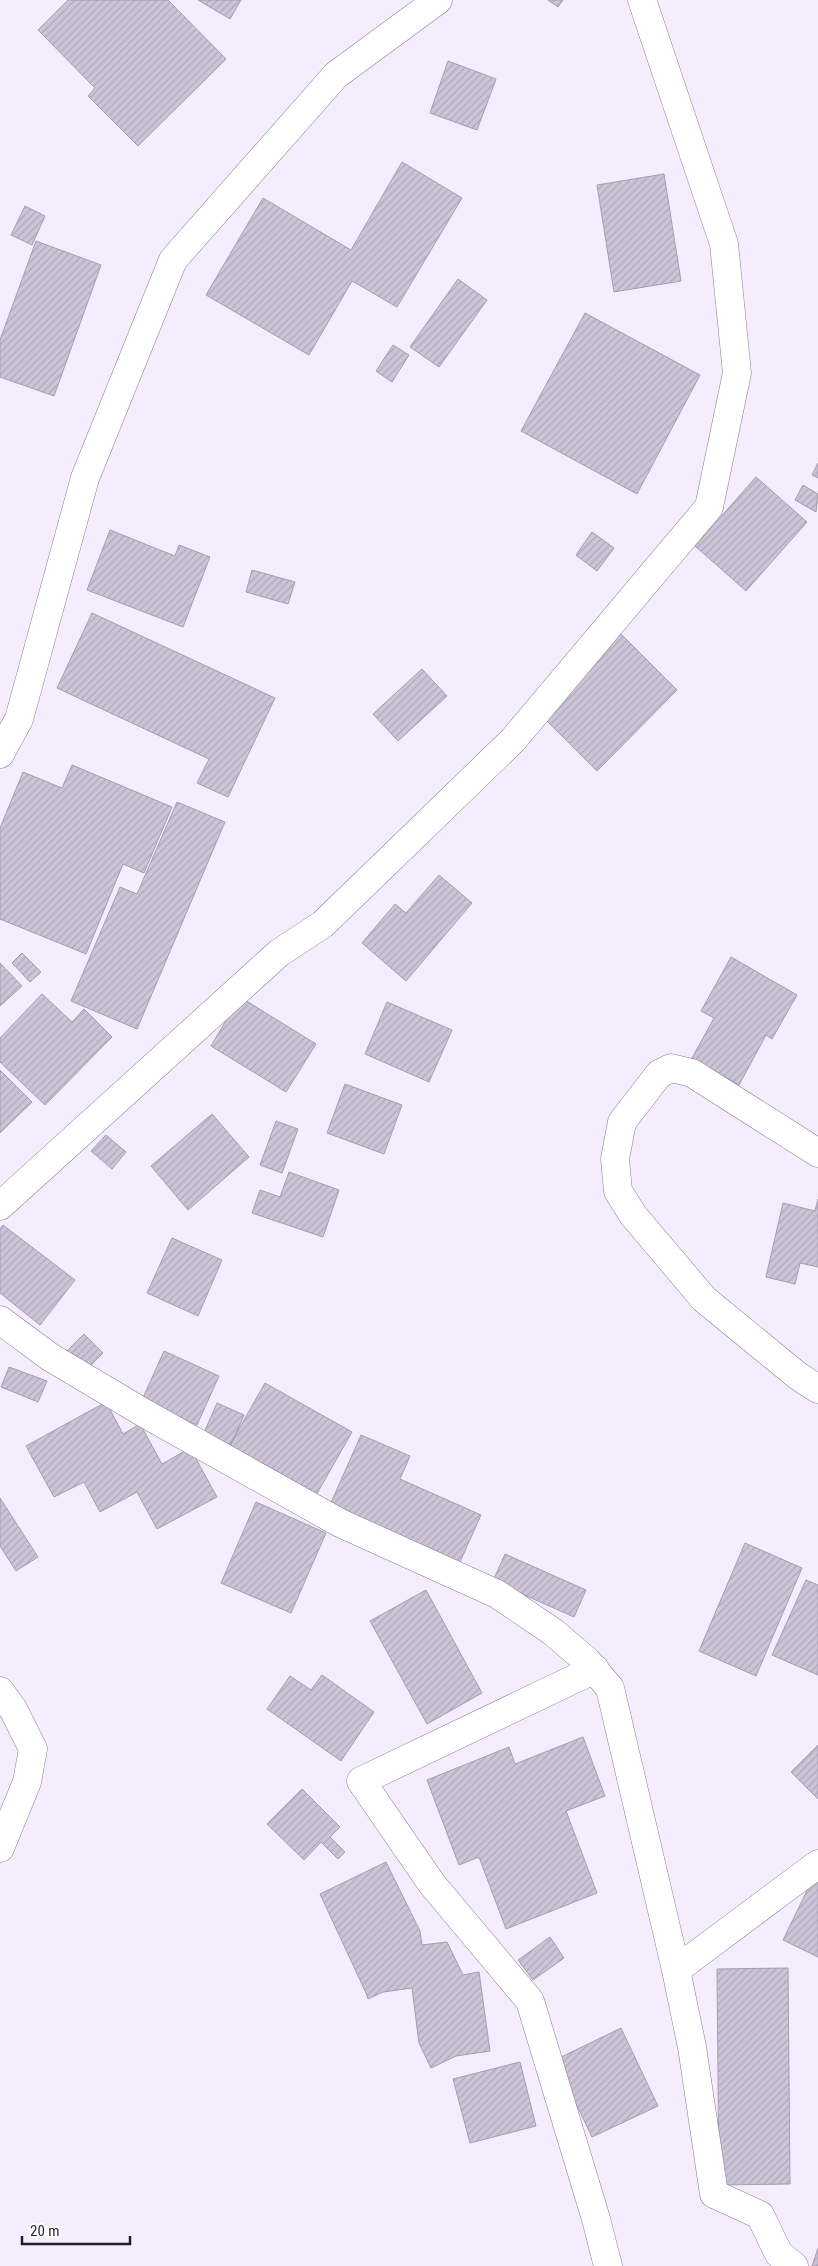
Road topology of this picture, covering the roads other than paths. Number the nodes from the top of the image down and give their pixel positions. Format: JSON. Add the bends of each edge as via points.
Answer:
{"nodes":[{"id":1,"x":438,"y":0,"type":"edge"},
{"id":2,"x":642,"y":0,"type":"edge"},
{"id":3,"x":0,"y":754,"type":"edge"},
{"id":4,"x":818,"y":1153,"type":"edge"},
{"id":5,"x":0,"y":1206,"type":"edge"},
{"id":6,"x":0,"y":1320,"type":"edge"},
{"id":7,"x":818,"y":1389,"type":"edge"},
{"id":8,"x":595,"y":1670,"type":"junction"},
{"id":9,"x":0,"y":1691,"type":"edge"},
{"id":10,"x":0,"y":1848,"type":"edge"},
{"id":11,"x":818,"y":1864,"type":"edge"},
{"id":12,"x":676,"y":1970,"type":"junction"},
{"id":13,"x":608,"y":2266,"type":"edge"},
{"id":14,"x":794,"y":2266,"type":"edge"}],
"edges":[{"from":1,"to":3,"type":"street","via":[[336,75],[173,260],[85,478],[19,719]]},
{"from":2,"to":5,"type":"street","via":[[724,244],[737,373],[709,507],[513,740],[323,924],[279,954]]},
{"from":4,"to":7,"type":"street","via":[[692,1073],[672,1068],[659,1074],[622,1122],[616,1159],[618,1191],[633,1215],[704,1299]]},
{"from":6,"to":8,"type":"street","via":[[50,1356],[144,1414],[340,1523],[497,1594],[553,1632]]},
{"from":8,"to":12,"type":"street","via":[[610,1688]]},
{"from":8,"to":13,"type":"street","via":[[361,1781],[432,1884],[530,2001]]},
{"from":9,"to":10,"type":"street","via":[[33,1748],[27,1782]]},
{"from":11,"to":12,"type":"street"},
{"from":12,"to":14,"type":"street","via":[[692,2047],[714,2194],[760,2214],[779,2254]]}]}
